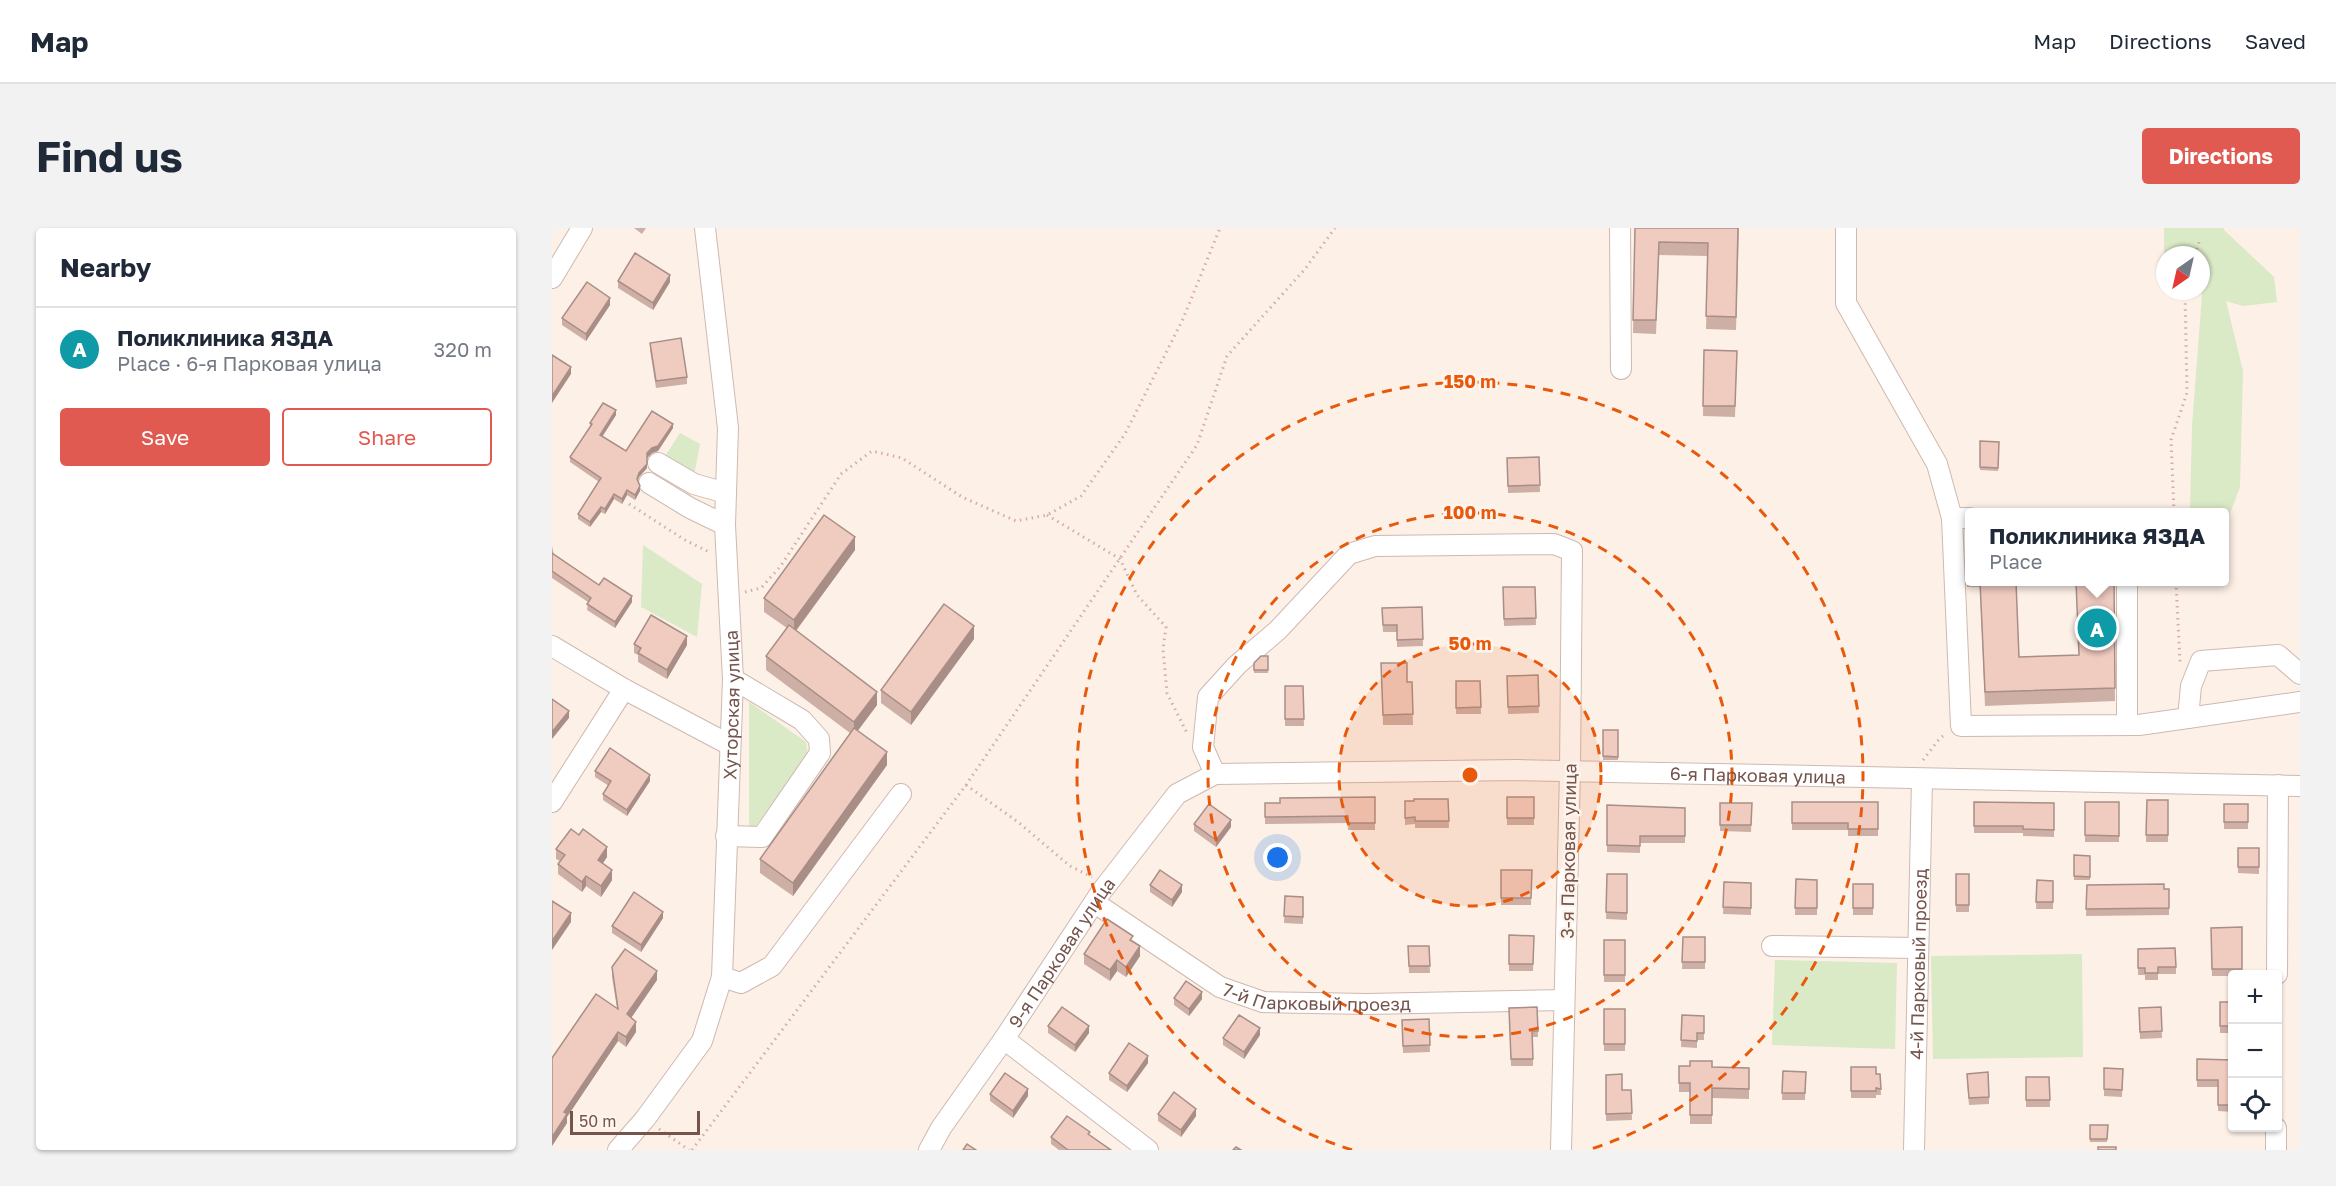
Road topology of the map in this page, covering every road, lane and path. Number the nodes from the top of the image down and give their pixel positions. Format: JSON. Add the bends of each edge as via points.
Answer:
{"nodes":[{"id":1,"x":582,"y":228,"type":"edge"},
{"id":2,"x":705,"y":228,"type":"edge"},
{"id":3,"x":1220,"y":228,"type":"edge"},
{"id":4,"x":1335,"y":228,"type":"edge"},
{"id":5,"x":1620,"y":228,"type":"edge"},
{"id":6,"x":1846,"y":228,"type":"edge"},
{"id":7,"x":2200,"y":239,"type":"dead end"},
{"id":8,"x":2198,"y":246,"type":"edge"},
{"id":9,"x":552,"y":278,"type":"edge"},
{"id":10,"x":2185,"y":300,"type":"edge"},
{"id":11,"x":1622,"y":369,"type":"dead end"},
{"id":12,"x":658,"y":464,"type":"dead end"},
{"id":13,"x":649,"y":483,"type":"dead end"},
{"id":14,"x":726,"y":493,"type":"junction"},
{"id":15,"x":629,"y":504,"type":"dead end"},
{"id":16,"x":2174,"y":508,"type":"edge"},
{"id":17,"x":1047,"y":515,"type":"junction"},
{"id":18,"x":1961,"y":518,"type":"edge"},
{"id":19,"x":725,"y":525,"type":"junction"},
{"id":20,"x":1120,"y":559,"type":"junction"},
{"id":21,"x":727,"y":560,"type":"junction"},
{"id":22,"x":2127,"y":586,"type":"edge"},
{"id":23,"x":2176,"y":586,"type":"edge"},
{"id":24,"x":728,"y":594,"type":"junction"},
{"id":25,"x":552,"y":646,"type":"edge"},
{"id":26,"x":2300,"y":674,"type":"edge"},
{"id":27,"x":733,"y":679,"type":"junction"},
{"id":28,"x":2191,"y":686,"type":"junction"},
{"id":29,"x":624,"y":689,"type":"junction"},
{"id":30,"x":2300,"y":702,"type":"edge"},
{"id":31,"x":2188,"y":718,"type":"junction"},
{"id":32,"x":2127,"y":725,"type":"junction"},
{"id":33,"x":1961,"y":726,"type":"junction"},
{"id":34,"x":730,"y":745,"type":"junction"},
{"id":35,"x":1203,"y":747,"type":"junction"},
{"id":36,"x":1570,"y":771,"type":"junction"},
{"id":37,"x":1215,"y":774,"type":"junction"},
{"id":38,"x":1922,"y":779,"type":"junction"},
{"id":39,"x":966,"y":784,"type":"junction"},
{"id":40,"x":2278,"y":785,"type":"junction"},
{"id":41,"x":2300,"y":786,"type":"edge"},
{"id":42,"x":901,"y":794,"type":"dead end"},
{"id":43,"x":552,"y":802,"type":"edge"},
{"id":44,"x":726,"y":836,"type":"junction"},
{"id":45,"x":1107,"y":884,"type":"junction"},
{"id":46,"x":1095,"y":903,"type":"junction"},
{"id":47,"x":1772,"y":946,"type":"dead end"},
{"id":48,"x":1918,"y":948,"type":"junction"},
{"id":49,"x":2277,"y":970,"type":"edge"},
{"id":50,"x":722,"y":976,"type":"junction"},
{"id":51,"x":1564,"y":1000,"type":"junction"},
{"id":52,"x":1004,"y":1038,"type":"junction"},
{"id":53,"x":2276,"y":1132,"type":"edge"},
{"id":54,"x":673,"y":1140,"type":"dead end"},
{"id":55,"x":688,"y":1149,"type":"edge"},
{"id":56,"x":618,"y":1150,"type":"edge"},
{"id":57,"x":929,"y":1150,"type":"edge"},
{"id":58,"x":1148,"y":1150,"type":"edge"},
{"id":59,"x":1561,"y":1150,"type":"edge"},
{"id":60,"x":1914,"y":1150,"type":"edge"},
{"id":61,"x":2276,"y":1150,"type":"edge"}],
"edges":[{"from":1,"to":9,"type":"street"},
{"from":2,"to":14,"type":"street","name":"Хуторская улица","via":[[728,428]]},
{"from":3,"to":17,"type":"path","via":[[1183,319],[1125,434],[1081,496]]},
{"from":4,"to":20,"type":"path","via":[[1305,269],[1227,356],[1197,445]]},
{"from":5,"to":11,"type":"street"},
{"from":6,"to":18,"type":"street","via":[[1846,303],[1937,464]]},
{"from":7,"to":8,"type":"path"},
{"from":10,"to":16,"type":"path","via":[[2187,393],[2171,440]]},
{"from":12,"to":14,"type":"street","via":[[694,484]]},
{"from":13,"to":19,"type":"street"},
{"from":14,"to":19,"type":"street","name":"Хуторская улица"},
{"from":15,"to":21,"type":"path","via":[[685,540]]},
{"from":17,"to":20,"type":"path"},
{"from":17,"to":24,"type":"path","via":[[1016,521],[962,497],[902,458],[872,451],[841,474],[780,567],[761,588]]},
{"from":18,"to":33,"type":"street"},
{"from":19,"to":21,"type":"street","name":"Хуторская улица"},
{"from":20,"to":35,"type":"path","via":[[1137,595],[1166,627],[1163,649],[1167,693],[1184,731]]},
{"from":20,"to":39,"type":"path"},
{"from":21,"to":24,"type":"street","name":"Хуторская улица"},
{"from":22,"to":32,"type":"street"},
{"from":23,"to":28,"type":"path","via":[[2178,659]]},
{"from":24,"to":27,"type":"street","name":"Хуторская улица"},
{"from":25,"to":29,"type":"street"},
{"from":26,"to":28,"type":"street","via":[[2278,655],[2200,661]]},
{"from":27,"to":34,"type":"street","name":"Хуторская улица"},
{"from":27,"to":44,"type":"street","via":[[802,720],[819,739],[820,753],[762,837]]},
{"from":28,"to":31,"type":"street"},
{"from":29,"to":34,"type":"street"},
{"from":29,"to":43,"type":"street"},
{"from":30,"to":31,"type":"street"},
{"from":31,"to":32,"type":"street"},
{"from":32,"to":33,"type":"street"},
{"from":33,"to":38,"type":"path","via":[[1940,738],[1923,757]]},
{"from":34,"to":44,"type":"street","name":"Хуторская улица"},
{"from":35,"to":36,"type":"street","name":"3-я Парковая улица","via":[[1208,696],[1278,630],[1349,554],[1376,546],[1554,544],[1572,551]]},
{"from":35,"to":37,"type":"street"},
{"from":36,"to":37,"type":"street","name":"6-я Парковая улица"},
{"from":36,"to":38,"type":"street","name":"6-я Парковая улица"},
{"from":36,"to":51,"type":"street","name":"3-я Парковая улица"},
{"from":37,"to":45,"type":"street","name":"9-я Парковая улица","via":[[1177,794]]},
{"from":38,"to":40,"type":"street","name":"6-я Парковая улица"},
{"from":38,"to":48,"type":"street","name":"4-й Парковый проезд"},
{"from":39,"to":45,"type":"path","via":[[1070,866]]},
{"from":39,"to":55,"type":"path"},
{"from":40,"to":41,"type":"street","name":"6-я Парковая улица"},
{"from":40,"to":49,"type":"street"},
{"from":42,"to":50,"type":"street","via":[[772,966],[741,983]]},
{"from":44,"to":50,"type":"street","name":"Хуторская улица"},
{"from":45,"to":46,"type":"street","name":"9-я Парковая улица"},
{"from":46,"to":51,"type":"street","name":"7-й Парковый проезд","via":[[1221,987],[1263,1002]]},
{"from":46,"to":52,"type":"street","name":"9-я Парковая улица"},
{"from":47,"to":48,"type":"street"},
{"from":48,"to":60,"type":"street","name":"4-й Парковый проезд"},
{"from":50,"to":56,"type":"street","name":"Хуторская улица","via":[[702,1041]]},
{"from":51,"to":59,"type":"street","name":"3-я Парковая улица"},
{"from":52,"to":57,"type":"street","name":"9-я Парковая улица"},
{"from":52,"to":58,"type":"street"},
{"from":53,"to":61,"type":"street"},
{"from":54,"to":55,"type":"path"}]}
